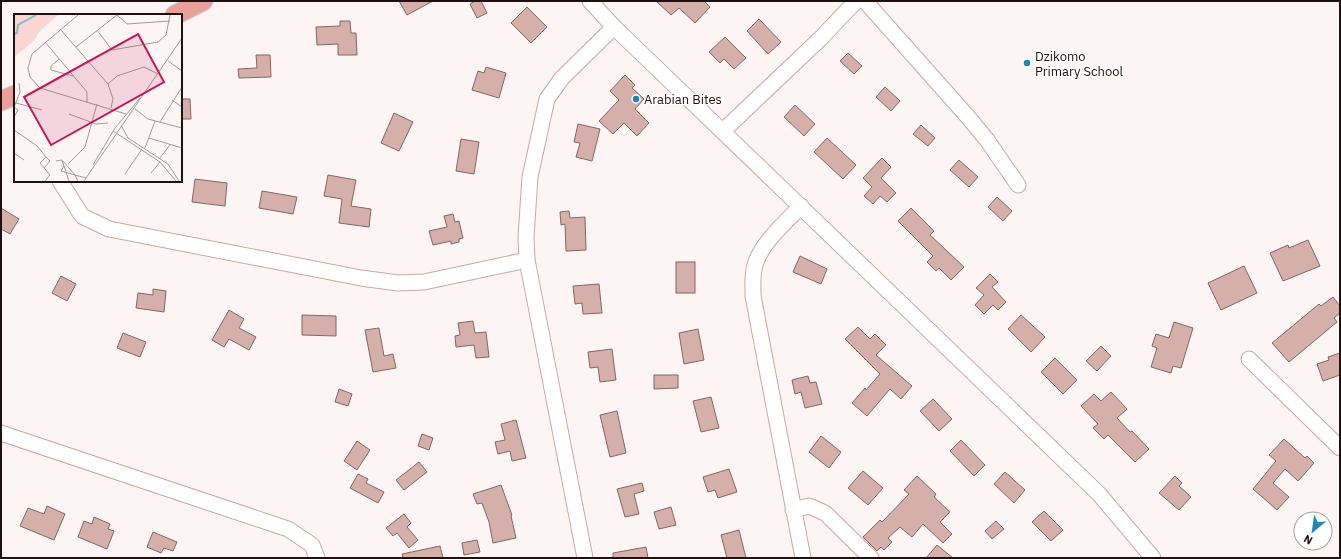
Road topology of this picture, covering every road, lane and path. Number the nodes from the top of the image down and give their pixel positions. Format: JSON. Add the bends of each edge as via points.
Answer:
{"nodes":[{"id":1,"x":203,"y":1,"type":"edge"},
{"id":2,"x":590,"y":1,"type":"edge"},
{"id":3,"x":856,"y":1,"type":"edge"},
{"id":4,"x":865,"y":1,"type":"edge"},
{"id":5,"x":177,"y":14,"type":"edge"},
{"id":6,"x":614,"y":27,"type":"junction"},
{"id":7,"x":14,"y":95,"type":"edge"},
{"id":8,"x":1,"y":101,"type":"edge"},
{"id":9,"x":723,"y":131,"type":"junction"},
{"id":10,"x":61,"y":182,"type":"edge"},
{"id":11,"x":1018,"y":185,"type":"dead end"},
{"id":12,"x":801,"y":206,"type":"junction"},
{"id":13,"x":527,"y":260,"type":"junction"},
{"id":14,"x":1249,"y":359,"type":"dead end"},
{"id":15,"x":1,"y":433,"type":"edge"},
{"id":16,"x":1340,"y":448,"type":"edge"},
{"id":17,"x":793,"y":510,"type":"junction"},
{"id":18,"x":317,"y":558,"type":"edge"},
{"id":19,"x":586,"y":558,"type":"edge"},
{"id":20,"x":803,"y":558,"type":"edge"},
{"id":21,"x":872,"y":558,"type":"edge"},
{"id":22,"x":1153,"y":558,"type":"edge"}],
"edges":[{"from":1,"to":5,"type":"main road"},
{"from":2,"to":6,"type":"street"},
{"from":3,"to":9,"type":"street"},
{"from":4,"to":11,"type":"street","via":[[968,117]]},
{"from":6,"to":9,"type":"street"},
{"from":6,"to":13,"type":"street","via":[[562,78],[547,99],[530,178]]},
{"from":7,"to":8,"type":"main road"},
{"from":9,"to":12,"type":"street"},
{"from":10,"to":13,"type":"street","via":[[82,216],[109,229],[361,278],[398,283],[424,282]]},
{"from":12,"to":17,"type":"street","via":[[765,245],[755,264],[753,280],[753,296]]},
{"from":12,"to":22,"type":"street","via":[[1099,494]]},
{"from":13,"to":19,"type":"street"},
{"from":14,"to":16,"type":"street"},
{"from":15,"to":18,"type":"street","via":[[288,529],[312,545]]},
{"from":17,"to":20,"type":"street"},
{"from":17,"to":21,"type":"street","via":[[808,506],[825,513]]}]}
